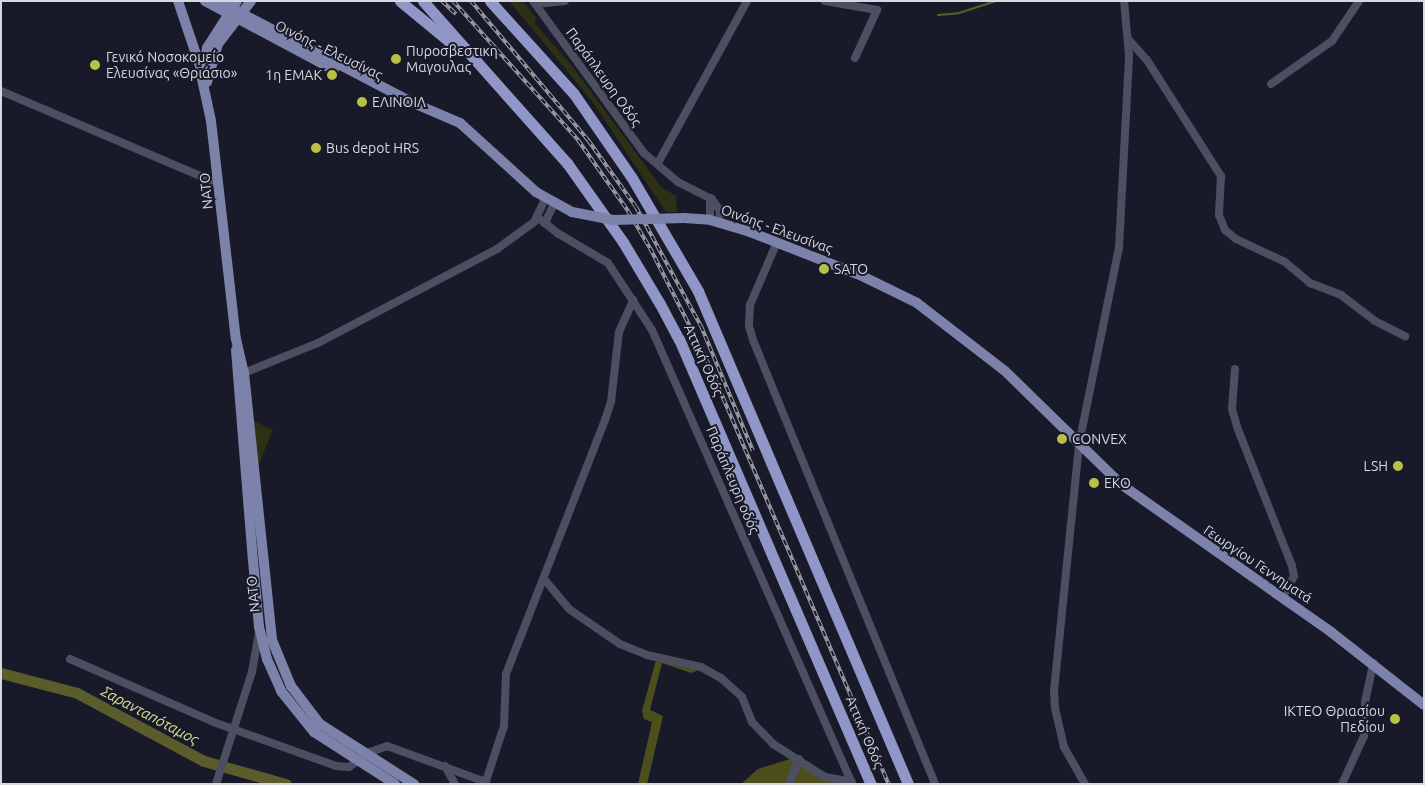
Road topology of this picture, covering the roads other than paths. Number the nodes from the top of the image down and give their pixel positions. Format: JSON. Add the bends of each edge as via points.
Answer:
{"nodes":[{"id":1,"x":178,"y":1,"type":"edge"},
{"id":2,"x":205,"y":1,"type":"edge"},
{"id":3,"x":218,"y":1,"type":"edge"},
{"id":4,"x":252,"y":1,"type":"edge"},
{"id":5,"x":400,"y":1,"type":"edge"},
{"id":6,"x":423,"y":1,"type":"edge"},
{"id":7,"x":490,"y":1,"type":"edge"},
{"id":8,"x":502,"y":1,"type":"edge"},
{"id":9,"x":564,"y":1,"type":"edge"},
{"id":10,"x":747,"y":1,"type":"edge"},
{"id":11,"x":825,"y":1,"type":"edge"},
{"id":12,"x":1124,"y":1,"type":"edge"},
{"id":13,"x":1359,"y":1,"type":"edge"},
{"id":14,"x":534,"y":2,"type":"edge"},
{"id":15,"x":234,"y":11,"type":"edge"},
{"id":16,"x":256,"y":22,"type":"junction"},
{"id":17,"x":522,"y":33,"type":"junction"},
{"id":18,"x":1128,"y":39,"type":"junction"},
{"id":19,"x":855,"y":58,"type":"dead end"},
{"id":20,"x":202,"y":79,"type":"junction"},
{"id":21,"x":1271,"y":84,"type":"dead end"},
{"id":22,"x":1,"y":91,"type":"edge"},
{"id":23,"x":511,"y":98,"type":"junction"},
{"id":24,"x":207,"y":101,"type":"junction"},
{"id":25,"x":411,"y":102,"type":"junction"},
{"id":26,"x":658,"y":163,"type":"junction"},
{"id":27,"x":219,"y":184,"type":"junction"},
{"id":28,"x":550,"y":201,"type":"junction"},
{"id":29,"x":537,"y":217,"type":"junction"},
{"id":30,"x":714,"y":221,"type":"junction"},
{"id":31,"x":545,"y":223,"type":"junction"},
{"id":32,"x":777,"y":242,"type":"junction"},
{"id":33,"x":634,"y":300,"type":"junction"},
{"id":34,"x":1405,"y":336,"type":"dead end"},
{"id":35,"x":236,"y":338,"type":"junction"},
{"id":36,"x":1235,"y":369,"type":"dead end"},
{"id":37,"x":244,"y":373,"type":"junction"},
{"id":38,"x":1079,"y":444,"type":"junction"},
{"id":39,"x":544,"y":579,"type":"junction"},
{"id":40,"x":1283,"y":597,"type":"junction"},
{"id":41,"x":259,"y":627,"type":"junction"},
{"id":42,"x":70,"y":659,"type":"dead end"},
{"id":43,"x":1372,"y":664,"type":"junction"},
{"id":44,"x":1424,"y":705,"type":"edge"},
{"id":45,"x":235,"y":728,"type":"junction"},
{"id":46,"x":367,"y":754,"type":"junction"},
{"id":47,"x":799,"y":759,"type":"junction"},
{"id":48,"x":358,"y":762,"type":"junction"},
{"id":49,"x":445,"y":766,"type":"junction"},
{"id":50,"x":485,"y":783,"type":"edge"},
{"id":51,"x":852,"y":783,"type":"edge"},
{"id":52,"x":216,"y":784,"type":"edge"},
{"id":53,"x":395,"y":784,"type":"edge"},
{"id":54,"x":414,"y":784,"type":"edge"},
{"id":55,"x":455,"y":784,"type":"edge"},
{"id":56,"x":789,"y":784,"type":"edge"},
{"id":57,"x":871,"y":784,"type":"edge"},
{"id":58,"x":908,"y":784,"type":"edge"},
{"id":59,"x":936,"y":784,"type":"edge"},
{"id":60,"x":1085,"y":784,"type":"edge"},
{"id":61,"x":1342,"y":784,"type":"edge"}],
"edges":[{"from":1,"to":20,"type":"main road","via":[[197,51]]},
{"from":2,"to":15,"type":"main road"},
{"from":3,"to":15,"type":"main road"},
{"from":4,"to":15,"type":"main road","name":"ΝΑΤΟ"},
{"from":4,"to":16,"type":"main road","via":[[250,11]]},
{"from":5,"to":23,"type":"highway"},
{"from":6,"to":23,"type":"highway","name":"Αττική Οδός"},
{"from":7,"to":17,"type":"highway","name":"Αττική Οδός"},
{"from":8,"to":17,"type":"highway","via":[[515,17]]},
{"from":9,"to":14,"type":"street"},
{"from":10,"to":26,"type":"street"},
{"from":11,"to":19,"type":"street","via":[[877,10]]},
{"from":12,"to":18,"type":"street"},
{"from":13,"to":21,"type":"street","via":[[1332,41]]},
{"from":14,"to":26,"type":"street","name":"Παράπλευρη Οδός","via":[[644,153]]},
{"from":15,"to":16,"type":"main road","name":"Οινόης - Ελευσίνας"},
{"from":15,"to":20,"type":"main road","name":"ΝΑΤΟ","via":[[207,48]]},
{"from":15,"to":24,"type":"main road","name":"ΝΑΤΟ","via":[[214,51]]},
{"from":15,"to":25,"type":"main road","name":"Οινόης - Ελευσίνας","via":[[348,76]]},
{"from":16,"to":25,"type":"main road","name":"Οινόης - Ελευσίνας"},
{"from":17,"to":58,"type":"highway","name":"Αττική Οδός","via":[[574,94],[632,178],[698,291]]},
{"from":18,"to":34,"type":"street","via":[[1147,60],[1221,176],[1219,215],[1225,230],[1236,239],[1285,262],[1310,282],[1341,295],[1375,321]]},
{"from":18,"to":38,"type":"street","via":[[1119,248]]},
{"from":20,"to":24,"type":"main road","name":"ΝΑΤΟ"},
{"from":22,"to":27,"type":"street"},
{"from":23,"to":57,"type":"highway","name":"Αττική Οδός","via":[[593,197],[678,338]]},
{"from":24,"to":27,"type":"main road","name":"ΝΑΤΟ"},
{"from":25,"to":28,"type":"main road","name":"Οινόης - Ελευσίνας","via":[[460,123]]},
{"from":26,"to":30,"type":"street","via":[[678,182],[709,196]]},
{"from":27,"to":35,"type":"main road","name":"ΝΑΤΟ"},
{"from":28,"to":29,"type":"street"},
{"from":28,"to":30,"type":"main road","name":"Οινόης - Ελευσίνας","bridge":true,"via":[[572,212],[613,220],[684,218]]},
{"from":28,"to":31,"type":"street"},
{"from":29,"to":31,"type":"street","name":"Παράπλευρη οδός"},
{"from":29,"to":37,"type":"street","via":[[497,249],[318,343]]},
{"from":30,"to":32,"type":"main road","name":"Οινόης - Ελευσίνας"},
{"from":31,"to":33,"type":"street","name":"Παράπλευρη οδός","via":[[608,262]]},
{"from":32,"to":38,"type":"main road","name":"Οινόης - Ελευσίνας","via":[[862,276],[917,303],[992,360]]},
{"from":32,"to":59,"type":"street","via":[[750,305],[749,326]]},
{"from":33,"to":39,"type":"street","via":[[619,332],[611,402]]},
{"from":33,"to":51,"type":"street","name":"Παράπλευρη οδός","via":[[689,412]]},
{"from":35,"to":37,"type":"main road","name":"ΝΑΤΟ"},
{"from":35,"to":41,"type":"main road","name":"ΝΑΤΟ","via":[[235,368]]},
{"from":36,"to":40,"type":"street","via":[[1232,409],[1237,427],[1292,566],[1294,576]]},
{"from":37,"to":46,"type":"main road","name":"ΝΑΤΟ","via":[[270,625],[276,655],[291,686],[310,712],[334,735]]},
{"from":38,"to":40,"type":"main road","name":"Γεωργίου Γεννηματά","via":[[1147,505]]},
{"from":38,"to":60,"type":"street","via":[[1064,576],[1055,708],[1064,747]]},
{"from":39,"to":47,"type":"street","via":[[578,617],[620,644],[647,656],[701,667],[732,686],[742,697],[752,722],[765,738]]},
{"from":39,"to":50,"type":"street","via":[[506,674],[504,726]]},
{"from":40,"to":43,"type":"main road","name":"Γεωργίου Γεννηματά"},
{"from":41,"to":45,"type":"street","via":[[252,672]]},
{"from":41,"to":48,"type":"main road","name":"ΝΑΤΟ","via":[[272,674],[291,706],[314,732]]},
{"from":42,"to":45,"type":"street","via":[[216,723]]},
{"from":43,"to":44,"type":"main road","name":"Γεωργίου Γεννηματά"},
{"from":43,"to":61,"type":"street","via":[[1365,702],[1364,736]]},
{"from":45,"to":48,"type":"street","via":[[344,768]]},
{"from":45,"to":52,"type":"street"},
{"from":46,"to":48,"type":"street"},
{"from":46,"to":49,"type":"street","via":[[386,746]]},
{"from":46,"to":54,"type":"main road","name":"ΝΑΤΟ"},
{"from":47,"to":51,"type":"street","via":[[825,777]]},
{"from":47,"to":56,"type":"street"},
{"from":48,"to":53,"type":"main road","name":"ΝΑΤΟ"},
{"from":49,"to":50,"type":"street"},
{"from":49,"to":55,"type":"street"}]}
